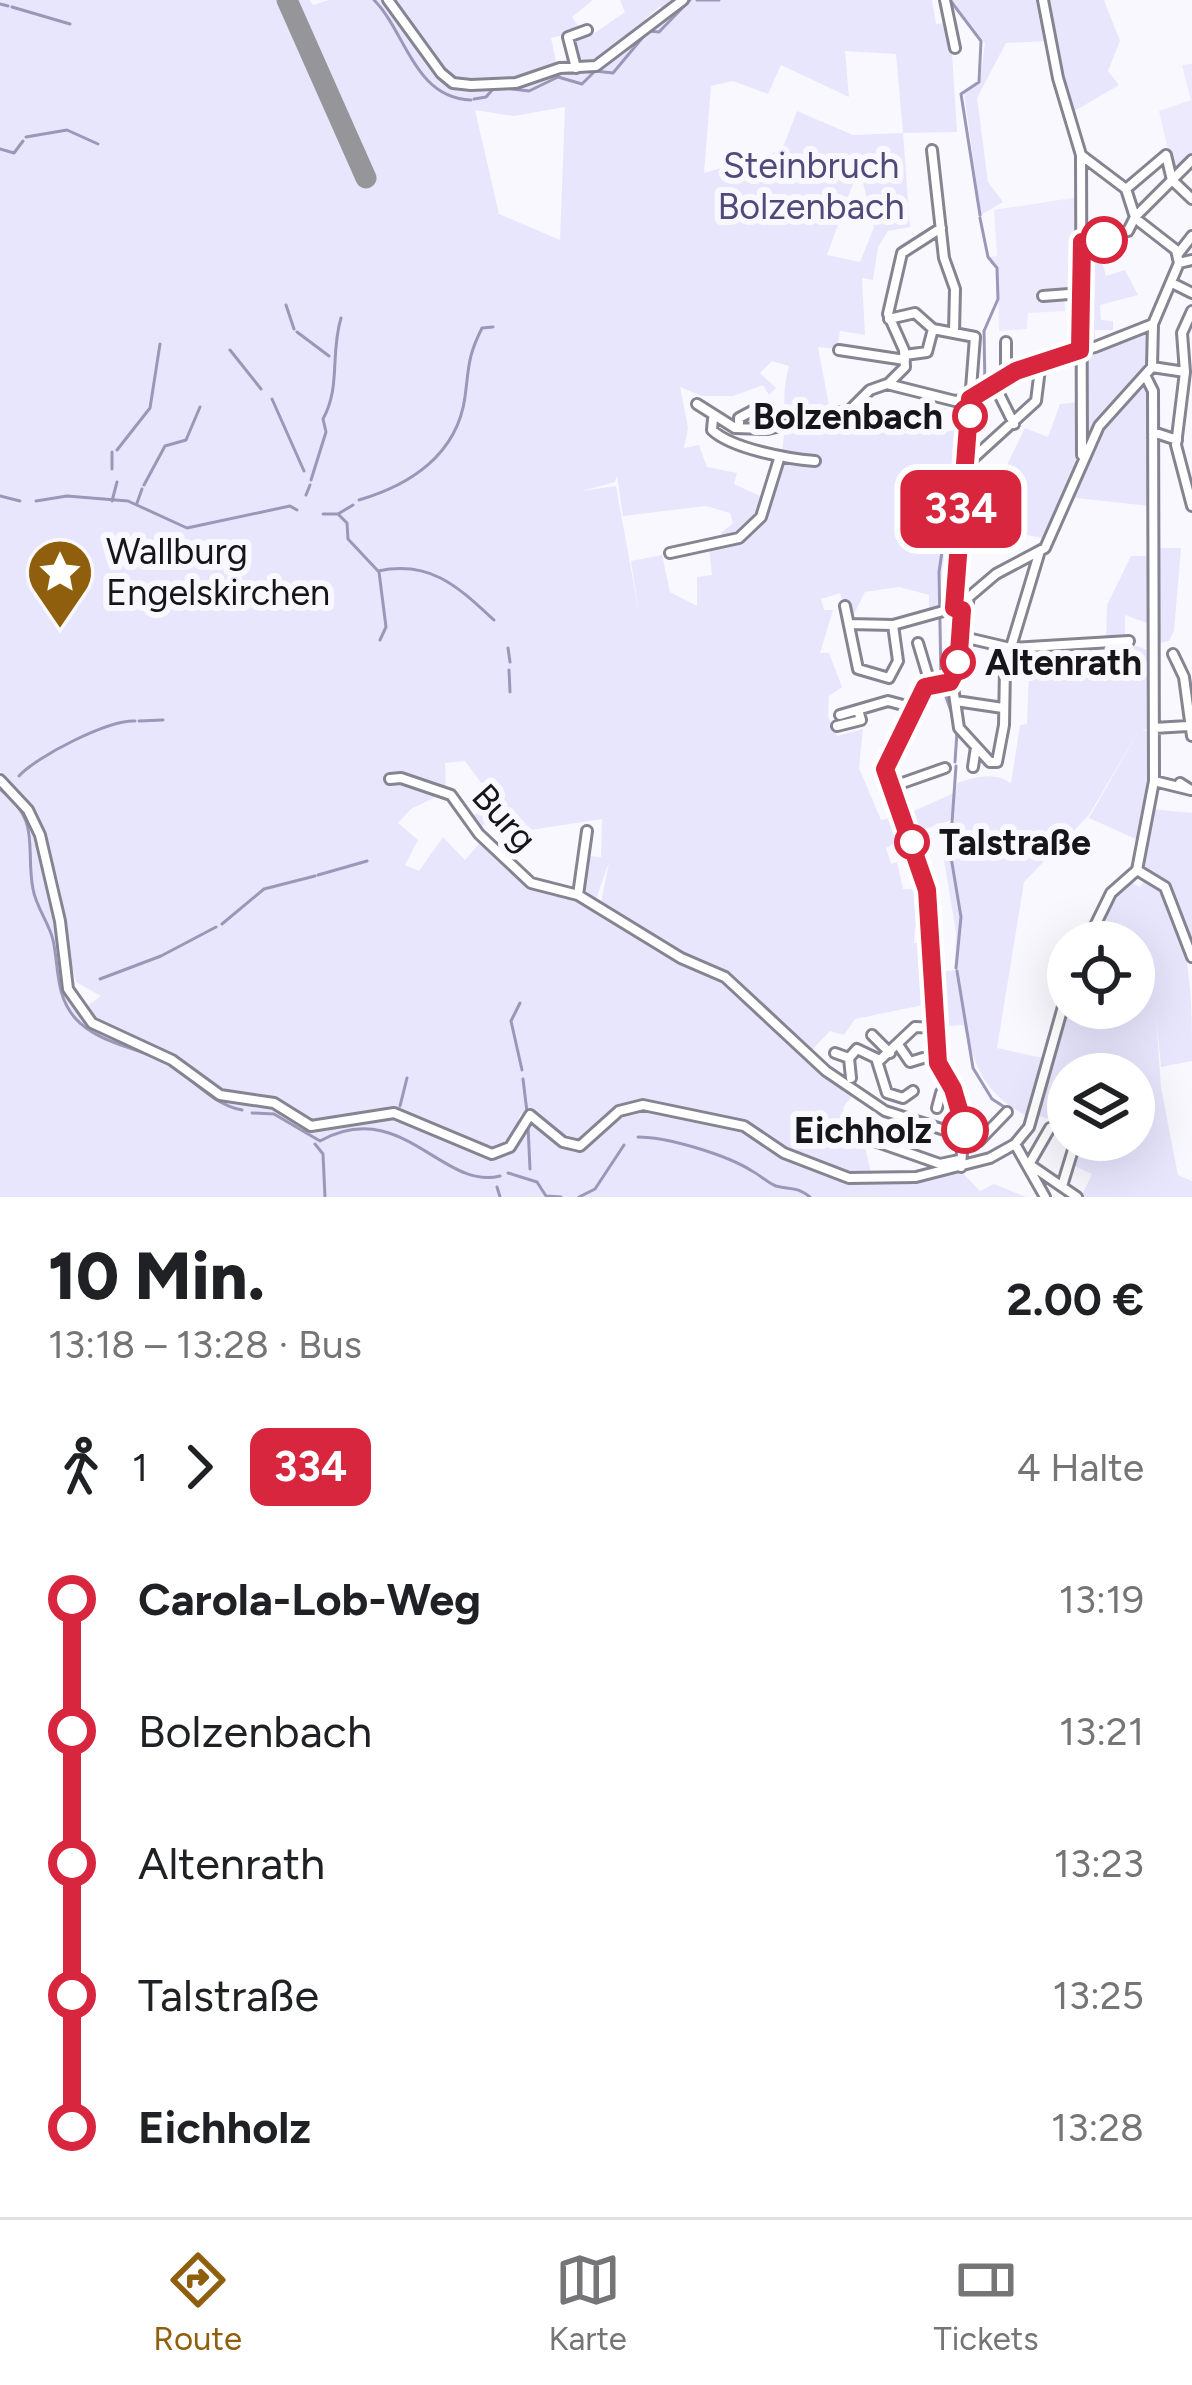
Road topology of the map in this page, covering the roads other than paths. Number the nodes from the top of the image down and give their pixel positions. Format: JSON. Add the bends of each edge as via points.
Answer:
{"nodes":[{"id":1,"x":388,"y":0,"type":"edge"},
{"id":2,"x":664,"y":0,"type":"edge"},
{"id":3,"x":683,"y":0,"type":"edge"},
{"id":4,"x":945,"y":0,"type":"edge"},
{"id":5,"x":1042,"y":0,"type":"edge"},
{"id":6,"x":656,"y":16,"type":"junction"},
{"id":7,"x":587,"y":30,"type":"dead end"},
{"id":8,"x":955,"y":48,"type":"dead end"},
{"id":9,"x":576,"y":69,"type":"junction"},
{"id":10,"x":932,"y":150,"type":"dead end"},
{"id":11,"x":1081,"y":155,"type":"junction"},
{"id":12,"x":1191,"y":162,"type":"edge"},
{"id":13,"x":1172,"y":180,"type":"junction"},
{"id":14,"x":1126,"y":188,"type":"junction"},
{"id":15,"x":1192,"y":199,"type":"edge"},
{"id":16,"x":1138,"y":220,"type":"junction"},
{"id":17,"x":941,"y":228,"type":"junction"},
{"id":18,"x":1082,"y":242,"type":"junction"},
{"id":19,"x":1186,"y":251,"type":"edge"},
{"id":20,"x":1171,"y":283,"type":"junction"},
{"id":21,"x":1192,"y":292,"type":"edge"},
{"id":22,"x":1082,"y":293,"type":"junction"},
{"id":23,"x":1043,"y":296,"type":"dead end"},
{"id":24,"x":1192,"y":312,"type":"edge"},
{"id":25,"x":889,"y":319,"type":"junction"},
{"id":26,"x":1153,"y":324,"type":"junction"},
{"id":27,"x":933,"y":329,"type":"junction"},
{"id":28,"x":954,"y":333,"type":"junction"},
{"id":29,"x":1006,"y":342,"type":"dead end"},
{"id":30,"x":839,"y":350,"type":"dead end"},
{"id":31,"x":1080,"y":350,"type":"junction"},
{"id":32,"x":905,"y":358,"type":"junction"},
{"id":33,"x":1042,"y":360,"type":"junction"},
{"id":34,"x":1148,"y":371,"type":"junction"},
{"id":35,"x":1185,"y":372,"type":"junction"},
{"id":36,"x":1006,"y":376,"type":"junction"},
{"id":37,"x":887,"y":384,"type":"junction"},
{"id":38,"x":995,"y":386,"type":"junction"},
{"id":39,"x":970,"y":399,"type":"junction"},
{"id":40,"x":698,"y":404,"type":"dead end"},
{"id":41,"x":754,"y":410,"type":"dead end"},
{"id":42,"x":713,"y":418,"type":"junction"},
{"id":43,"x":1014,"y":424,"type":"junction"},
{"id":44,"x":739,"y":428,"type":"junction"},
{"id":45,"x":1153,"y":433,"type":"junction"},
{"id":46,"x":1177,"y":440,"type":"junction"},
{"id":47,"x":1082,"y":457,"type":"junction"},
{"id":48,"x":779,"y":459,"type":"junction"},
{"id":49,"x":815,"y":460,"type":"dead end"},
{"id":50,"x":966,"y":466,"type":"junction"},
{"id":51,"x":1192,"y":506,"type":"edge"},
{"id":52,"x":670,"y":553,"type":"dead end"},
{"id":53,"x":1039,"y":554,"type":"junction"},
{"id":54,"x":845,"y":606,"type":"dead end"},
{"id":55,"x":958,"y":609,"type":"junction"},
{"id":56,"x":849,"y":624,"type":"junction"},
{"id":57,"x":893,"y":625,"type":"junction"},
{"id":58,"x":959,"y":636,"type":"junction"},
{"id":59,"x":1130,"y":641,"type":"dead end"},
{"id":60,"x":918,"y":643,"type":"dead end"},
{"id":61,"x":1010,"y":647,"type":"junction"},
{"id":62,"x":1172,"y":659,"type":"dead end"},
{"id":63,"x":952,"y":680,"type":"junction"},
{"id":64,"x":929,"y":683,"type":"junction"},
{"id":65,"x":956,"y":701,"type":"junction"},
{"id":66,"x":1004,"y":708,"type":"junction"},
{"id":67,"x":918,"y":709,"type":"junction"},
{"id":68,"x":838,"y":720,"type":"dead end"},
{"id":69,"x":1154,"y":728,"type":"junction"},
{"id":70,"x":1190,"y":731,"type":"edge"},
{"id":71,"x":976,"y":747,"type":"junction"},
{"id":72,"x":973,"y":767,"type":"dead end"},
{"id":73,"x":945,"y":768,"type":"dead end"},
{"id":74,"x":391,"y":779,"type":"dead end"},
{"id":75,"x":0,"y":780,"type":"edge"},
{"id":76,"x":1154,"y":781,"type":"junction"},
{"id":77,"x":1180,"y":783,"type":"dead end"},
{"id":78,"x":891,"y":787,"type":"junction"},
{"id":79,"x":587,"y":831,"type":"dead end"},
{"id":80,"x":1139,"y":871,"type":"junction"},
{"id":81,"x":578,"y":895,"type":"junction"},
{"id":82,"x":1098,"y":921,"type":"edge"},
{"id":83,"x":1192,"y":957,"type":"edge"},
{"id":84,"x":936,"y":1028,"type":"junction"},
{"id":85,"x":1057,"y":1029,"type":"edge"},
{"id":86,"x":872,"y":1035,"type":"dead end"},
{"id":87,"x":894,"y":1050,"type":"junction"},
{"id":88,"x":835,"y":1053,"type":"dead end"},
{"id":89,"x":849,"y":1058,"type":"junction"},
{"id":90,"x":923,"y":1058,"type":"dead end"},
{"id":91,"x":878,"y":1060,"type":"junction"},
{"id":92,"x":851,"y":1078,"type":"dead end"},
{"id":93,"x":953,"y":1089,"type":"junction"},
{"id":94,"x":913,"y":1091,"type":"dead end"},
{"id":95,"x":937,"y":1108,"type":"dead end"},
{"id":96,"x":1007,"y":1112,"type":"dead end"},
{"id":97,"x":1047,"y":1132,"type":"edge"},
{"id":98,"x":860,"y":1136,"type":"dead end"},
{"id":99,"x":964,"y":1136,"type":"junction"},
{"id":100,"x":1015,"y":1144,"type":"junction"},
{"id":101,"x":1028,"y":1161,"type":"junction"},
{"id":102,"x":1070,"y":1161,"type":"edge"},
{"id":103,"x":960,"y":1164,"type":"junction"},
{"id":104,"x":1062,"y":1186,"type":"junction"},
{"id":105,"x":1045,"y":1197,"type":"edge"},
{"id":106,"x":1077,"y":1197,"type":"edge"}],
"edges":[{"from":1,"to":9,"type":"street","via":[[407,34],[453,83],[516,83]]},
{"from":2,"to":6,"type":"street"},
{"from":3,"to":6,"type":"street"},
{"from":4,"to":8,"type":"street"},
{"from":5,"to":11,"type":"street"},
{"from":6,"to":9,"type":"street","via":[[606,60]]},
{"from":7,"to":9,"type":"street","via":[[568,38]]},
{"from":10,"to":17,"type":"street"},
{"from":11,"to":14,"type":"street"},
{"from":11,"to":18,"type":"street"},
{"from":12,"to":13,"type":"street"},
{"from":13,"to":14,"type":"street","via":[[1166,155]]},
{"from":13,"to":15,"type":"street"},
{"from":13,"to":16,"type":"street"},
{"from":14,"to":16,"type":"street"},
{"from":16,"to":18,"type":"street","via":[[1119,237]]},
{"from":16,"to":19,"type":"street"},
{"from":17,"to":25,"type":"street","via":[[902,253]]},
{"from":17,"to":28,"type":"street","via":[[955,289]]},
{"from":18,"to":22,"type":"street"},
{"from":19,"to":20,"type":"street"},
{"from":20,"to":21,"type":"street"},
{"from":20,"to":26,"type":"street"},
{"from":22,"to":23,"type":"street"},
{"from":22,"to":31,"type":"street"},
{"from":24,"to":35,"type":"street","via":[[1181,333]]},
{"from":25,"to":27,"type":"street","via":[[913,313]]},
{"from":25,"to":32,"type":"street"},
{"from":26,"to":31,"type":"street"},
{"from":26,"to":34,"type":"street"},
{"from":27,"to":28,"type":"street"},
{"from":27,"to":32,"type":"street","via":[[927,352]]},
{"from":28,"to":39,"type":"street","via":[[975,337]]},
{"from":29,"to":36,"type":"street"},
{"from":30,"to":32,"type":"street"},
{"from":31,"to":33,"type":"street"},
{"from":31,"to":47,"type":"street"},
{"from":32,"to":37,"type":"street"},
{"from":33,"to":36,"type":"street"},
{"from":33,"to":43,"type":"street","via":[[1036,401]]},
{"from":34,"to":35,"type":"street"},
{"from":34,"to":45,"type":"street"},
{"from":34,"to":47,"type":"street"},
{"from":35,"to":46,"type":"street"},
{"from":36,"to":38,"type":"street"},
{"from":37,"to":39,"type":"street"},
{"from":37,"to":44,"type":"street","via":[[839,415]]},
{"from":38,"to":39,"type":"street"},
{"from":38,"to":43,"type":"street"},
{"from":39,"to":50,"type":"street"},
{"from":40,"to":42,"type":"street"},
{"from":41,"to":44,"type":"street","via":[[739,418]]},
{"from":42,"to":44,"type":"street"},
{"from":42,"to":48,"type":"street","via":[[720,437]]},
{"from":43,"to":50,"type":"street"},
{"from":45,"to":46,"type":"street"},
{"from":45,"to":69,"type":"street"},
{"from":46,"to":51,"type":"street"},
{"from":47,"to":53,"type":"street"},
{"from":48,"to":49,"type":"street"},
{"from":48,"to":52,"type":"street","via":[[761,517],[739,538]]},
{"from":50,"to":55,"type":"street"},
{"from":53,"to":55,"type":"street","via":[[982,583]]},
{"from":53,"to":61,"type":"street"},
{"from":54,"to":56,"type":"street"},
{"from":55,"to":57,"type":"street"},
{"from":55,"to":58,"type":"street"},
{"from":56,"to":57,"type":"street"},
{"from":56,"to":57,"type":"street","via":[[858,669],[889,678],[898,661]]},
{"from":58,"to":61,"type":"street"},
{"from":58,"to":63,"type":"street"},
{"from":59,"to":61,"type":"street"},
{"from":60,"to":64,"type":"street"},
{"from":61,"to":66,"type":"street"},
{"from":62,"to":70,"type":"street","via":[[1184,677]]},
{"from":63,"to":64,"type":"street"},
{"from":63,"to":65,"type":"street"},
{"from":64,"to":67,"type":"street"},
{"from":65,"to":66,"type":"street"},
{"from":65,"to":71,"type":"street","via":[[959,728]]},
{"from":66,"to":71,"type":"street","via":[[995,763]]},
{"from":67,"to":68,"type":"street","via":[[888,701]]},
{"from":67,"to":78,"type":"street","via":[[886,764]]},
{"from":69,"to":70,"type":"street"},
{"from":69,"to":76,"type":"street"},
{"from":71,"to":72,"type":"street"},
{"from":73,"to":78,"type":"street"},
{"from":74,"to":81,"type":"street","name":"Burg","via":[[446,792],[523,878]]},
{"from":75,"to":103,"type":"street","via":[[40,835],[77,1009],[220,1094],[274,1103],[316,1126],[398,1113],[488,1154],[510,1147],[530,1115],[563,1142],[580,1145],[619,1112],[643,1105],[744,1126],[784,1153],[849,1178],[904,1179]]},
{"from":76,"to":77,"type":"street"},
{"from":76,"to":80,"type":"street"},
{"from":78,"to":84,"type":"street","via":[[927,890]]},
{"from":79,"to":81,"type":"street","name":"Burg"},
{"from":80,"to":82,"type":"street","via":[[1111,893]]},
{"from":80,"to":83,"type":"street","via":[[1159,880]]},
{"from":81,"to":99,"type":"street","name":"Burg","via":[[724,976],[826,1071],[885,1111]]},
{"from":84,"to":87,"type":"street","via":[[915,1027]]},
{"from":84,"to":93,"type":"street","via":[[939,1070]]},
{"from":85,"to":100,"type":"street","via":[[1032,1120]]},
{"from":86,"to":87,"type":"street"},
{"from":87,"to":90,"type":"street","via":[[910,1062]]},
{"from":87,"to":91,"type":"street"},
{"from":88,"to":89,"type":"street"},
{"from":89,"to":91,"type":"street","via":[[856,1049]]},
{"from":89,"to":92,"type":"street"},
{"from":91,"to":94,"type":"street","via":[[887,1094]]},
{"from":93,"to":95,"type":"street","via":[[941,1093]]},
{"from":93,"to":99,"type":"street"},
{"from":96,"to":99,"type":"street","via":[[982,1141]]},
{"from":97,"to":101,"type":"street"},
{"from":98,"to":103,"type":"street"},
{"from":99,"to":103,"type":"street"},
{"from":100,"to":101,"type":"street"},
{"from":100,"to":103,"type":"street"},
{"from":101,"to":104,"type":"street"},
{"from":101,"to":105,"type":"street"},
{"from":102,"to":104,"type":"street"},
{"from":104,"to":106,"type":"street"}]}
